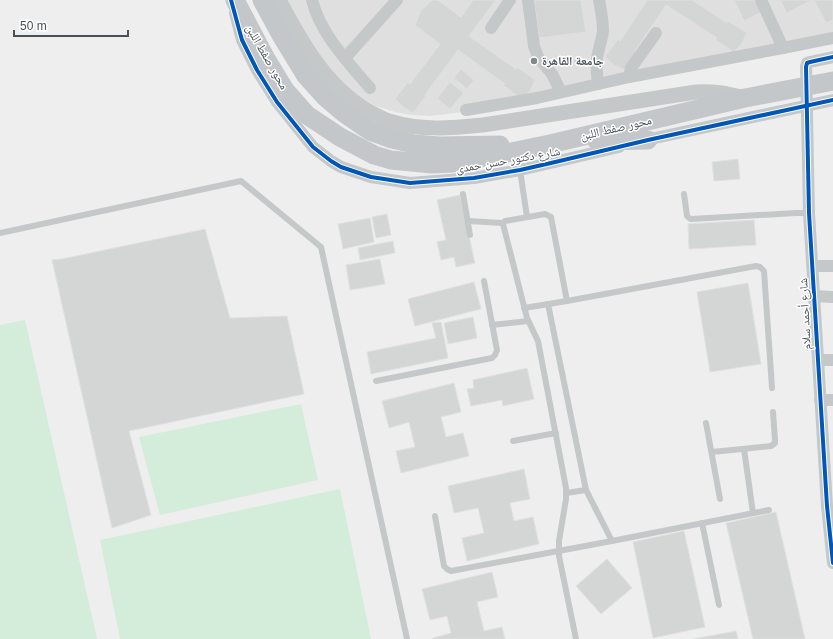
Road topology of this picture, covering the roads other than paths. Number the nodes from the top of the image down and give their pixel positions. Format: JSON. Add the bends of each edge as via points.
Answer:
{"nodes":[{"id":1,"x":231,"y":0,"type":"edge"},
{"id":2,"x":235,"y":0,"type":"edge"},
{"id":3,"x":262,"y":0,"type":"edge"},
{"id":4,"x":279,"y":0,"type":"edge"},
{"id":5,"x":312,"y":0,"type":"edge"},
{"id":6,"x":397,"y":0,"type":"edge"},
{"id":7,"x":510,"y":0,"type":"edge"},
{"id":8,"x":528,"y":0,"type":"edge"},
{"id":9,"x":600,"y":0,"type":"edge"},
{"id":10,"x":761,"y":0,"type":"edge"},
{"id":11,"x":491,"y":28,"type":"dead end"},
{"id":12,"x":656,"y":33,"type":"dead end"},
{"id":13,"x":833,"y":38,"type":"edge"},
{"id":14,"x":783,"y":48,"type":"junction"},
{"id":15,"x":833,"y":57,"type":"edge"},
{"id":16,"x":345,"y":58,"type":"junction"},
{"id":17,"x":629,"y":77,"type":"junction"},
{"id":18,"x":833,"y":81,"type":"edge"},
{"id":19,"x":598,"y":84,"type":"junction"},
{"id":20,"x":370,"y":88,"type":"dead end"},
{"id":21,"x":561,"y":92,"type":"junction"},
{"id":22,"x":745,"y":98,"type":"junction"},
{"id":23,"x":833,"y":100,"type":"edge"},
{"id":24,"x":807,"y":105,"type":"junction"},
{"id":25,"x":466,"y":110,"type":"dead end"},
{"id":26,"x":648,"y":140,"type":"junction"},
{"id":27,"x":520,"y":170,"type":"junction"},
{"id":28,"x":463,"y":194,"type":"dead end"},
{"id":29,"x":684,"y":194,"type":"dead end"},
{"id":30,"x":809,"y":213,"type":"junction"},
{"id":31,"x":527,"y":217,"type":"junction"},
{"id":32,"x":468,"y":221,"type":"junction"},
{"id":33,"x":503,"y":223,"type":"junction"},
{"id":34,"x":0,"y":233,"type":"edge"},
{"id":35,"x":470,"y":234,"type":"dead end"},
{"id":36,"x":813,"y":266,"type":"junction"},
{"id":37,"x":833,"y":266,"type":"edge"},
{"id":38,"x":484,"y":281,"type":"dead end"},
{"id":39,"x":814,"y":296,"type":"junction"},
{"id":40,"x":833,"y":297,"type":"edge"},
{"id":41,"x":567,"y":301,"type":"junction"},
{"id":42,"x":548,"y":304,"type":"junction"},
{"id":43,"x":524,"y":308,"type":"junction"},
{"id":44,"x":528,"y":321,"type":"junction"},
{"id":45,"x":492,"y":325,"type":"junction"},
{"id":46,"x":818,"y":360,"type":"junction"},
{"id":47,"x":833,"y":360,"type":"edge"},
{"id":48,"x":376,"y":381,"type":"dead end"},
{"id":49,"x":772,"y":388,"type":"dead end"},
{"id":50,"x":820,"y":400,"type":"junction"},
{"id":51,"x":833,"y":400,"type":"edge"},
{"id":52,"x":773,"y":412,"type":"dead end"},
{"id":53,"x":706,"y":423,"type":"dead end"},
{"id":54,"x":556,"y":433,"type":"junction"},
{"id":55,"x":513,"y":441,"type":"dead end"},
{"id":56,"x":744,"y":449,"type":"junction"},
{"id":57,"x":712,"y":452,"type":"junction"},
{"id":58,"x":828,"y":454,"type":"edge"},
{"id":59,"x":586,"y":490,"type":"junction"},
{"id":60,"x":566,"y":493,"type":"junction"},
{"id":61,"x":720,"y":499,"type":"dead end"},
{"id":62,"x":830,"y":506,"type":"edge"},
{"id":63,"x":769,"y":510,"type":"dead end"},
{"id":64,"x":753,"y":513,"type":"junction"},
{"id":65,"x":435,"y":516,"type":"dead end"},
{"id":66,"x":702,"y":523,"type":"junction"},
{"id":67,"x":612,"y":541,"type":"junction"},
{"id":68,"x":559,"y":551,"type":"junction"},
{"id":69,"x":833,"y":555,"type":"edge"},
{"id":70,"x":719,"y":605,"type":"dead end"},
{"id":71,"x":408,"y":639,"type":"edge"},
{"id":72,"x":576,"y":639,"type":"edge"}],
"edges":[{"from":1,"to":27,"type":"street","name":"شارع دكتور حسن حمدى","via":[[242,40],[256,70],[277,102],[308,141],[341,167],[371,177],[410,183],[474,178]]},
{"from":2,"to":22,"type":"main road","name":"محور صفط اللبن","via":[[285,90],[307,115],[340,137],[374,155],[391,160],[432,164],[453,163],[550,144]]},
{"from":3,"to":26,"type":"main road","via":[[306,76],[325,97],[370,131],[392,139],[439,146]]},
{"from":4,"to":22,"type":"street","via":[[308,52],[326,75],[346,96],[366,110],[389,121],[418,127],[448,128],[483,125],[696,92],[714,91]]},
{"from":5,"to":16,"type":"street","via":[[321,24]]},
{"from":6,"to":16,"type":"street"},
{"from":7,"to":11,"type":"street"},
{"from":8,"to":21,"type":"street","via":[[534,46],[538,57],[552,74]]},
{"from":9,"to":19,"type":"street","via":[[603,31],[597,58]]},
{"from":10,"to":14,"type":"street"},
{"from":12,"to":17,"type":"street","via":[[631,68]]},
{"from":13,"to":14,"type":"street"},
{"from":14,"to":17,"type":"street"},
{"from":15,"to":24,"type":"street","name":"شارع أحمد سلام","via":[[807,63]]},
{"from":16,"to":20,"type":"street"},
{"from":17,"to":19,"type":"street"},
{"from":18,"to":22,"type":"main road","name":"محور صفط اللبن"},
{"from":19,"to":21,"type":"street"},
{"from":21,"to":25,"type":"street"},
{"from":23,"to":24,"type":"street","name":"شارع دكتور حسن حمدى"},
{"from":24,"to":26,"type":"street","name":"شارع دكتور حسن حمدى"},
{"from":24,"to":30,"type":"street","name":"شارع أحمد سلام"},
{"from":26,"to":27,"type":"street","name":"شارع دكتور حسن حمدى"},
{"from":27,"to":31,"type":"lane"},
{"from":28,"to":32,"type":"lane"},
{"from":29,"to":30,"type":"lane","via":[[688,216],[691,219]]},
{"from":30,"to":36,"type":"street","name":"شارع أحمد سلام"},
{"from":31,"to":33,"type":"lane","via":[[506,220]]},
{"from":31,"to":41,"type":"lane","via":[[545,214],[551,217]]},
{"from":32,"to":33,"type":"lane"},
{"from":32,"to":35,"type":"lane"},
{"from":33,"to":43,"type":"lane"},
{"from":34,"to":71,"type":"lane","via":[[241,181],[321,247]]},
{"from":36,"to":37,"type":"street"},
{"from":36,"to":39,"type":"street","name":"شارع أحمد سلام"},
{"from":38,"to":45,"type":"lane"},
{"from":39,"to":40,"type":"street"},
{"from":39,"to":46,"type":"street","name":"شارع أحمد سلام"},
{"from":41,"to":42,"type":"lane"},
{"from":41,"to":49,"type":"lane","via":[[760,267],[764,271]]},
{"from":42,"to":43,"type":"lane"},
{"from":42,"to":59,"type":"lane"},
{"from":43,"to":44,"type":"lane"},
{"from":44,"to":45,"type":"lane"},
{"from":44,"to":54,"type":"lane","via":[[538,341]]},
{"from":45,"to":48,"type":"lane","via":[[498,350],[492,358]]},
{"from":46,"to":47,"type":"street"},
{"from":46,"to":50,"type":"street","name":"شارع أحمد سلام"},
{"from":50,"to":51,"type":"street"},
{"from":50,"to":58,"type":"street","name":"شارع أحمد سلام"},
{"from":52,"to":56,"type":"lane","via":[[775,443],[771,446]]},
{"from":53,"to":57,"type":"lane"},
{"from":54,"to":55,"type":"lane"},
{"from":54,"to":60,"type":"lane"},
{"from":56,"to":57,"type":"lane"},
{"from":56,"to":64,"type":"lane"},
{"from":57,"to":61,"type":"lane"},
{"from":58,"to":62,"type":"street","name":"شارع أحمد سلام"},
{"from":59,"to":60,"type":"lane"},
{"from":59,"to":67,"type":"lane"},
{"from":60,"to":68,"type":"lane"},
{"from":62,"to":69,"type":"street","name":"شارع أحمد سلام"},
{"from":63,"to":64,"type":"lane"},
{"from":64,"to":66,"type":"lane"},
{"from":65,"to":68,"type":"lane","via":[[444,566],[451,571]]},
{"from":66,"to":67,"type":"lane"},
{"from":66,"to":70,"type":"lane"},
{"from":67,"to":68,"type":"lane"},
{"from":68,"to":72,"type":"lane"}]}
